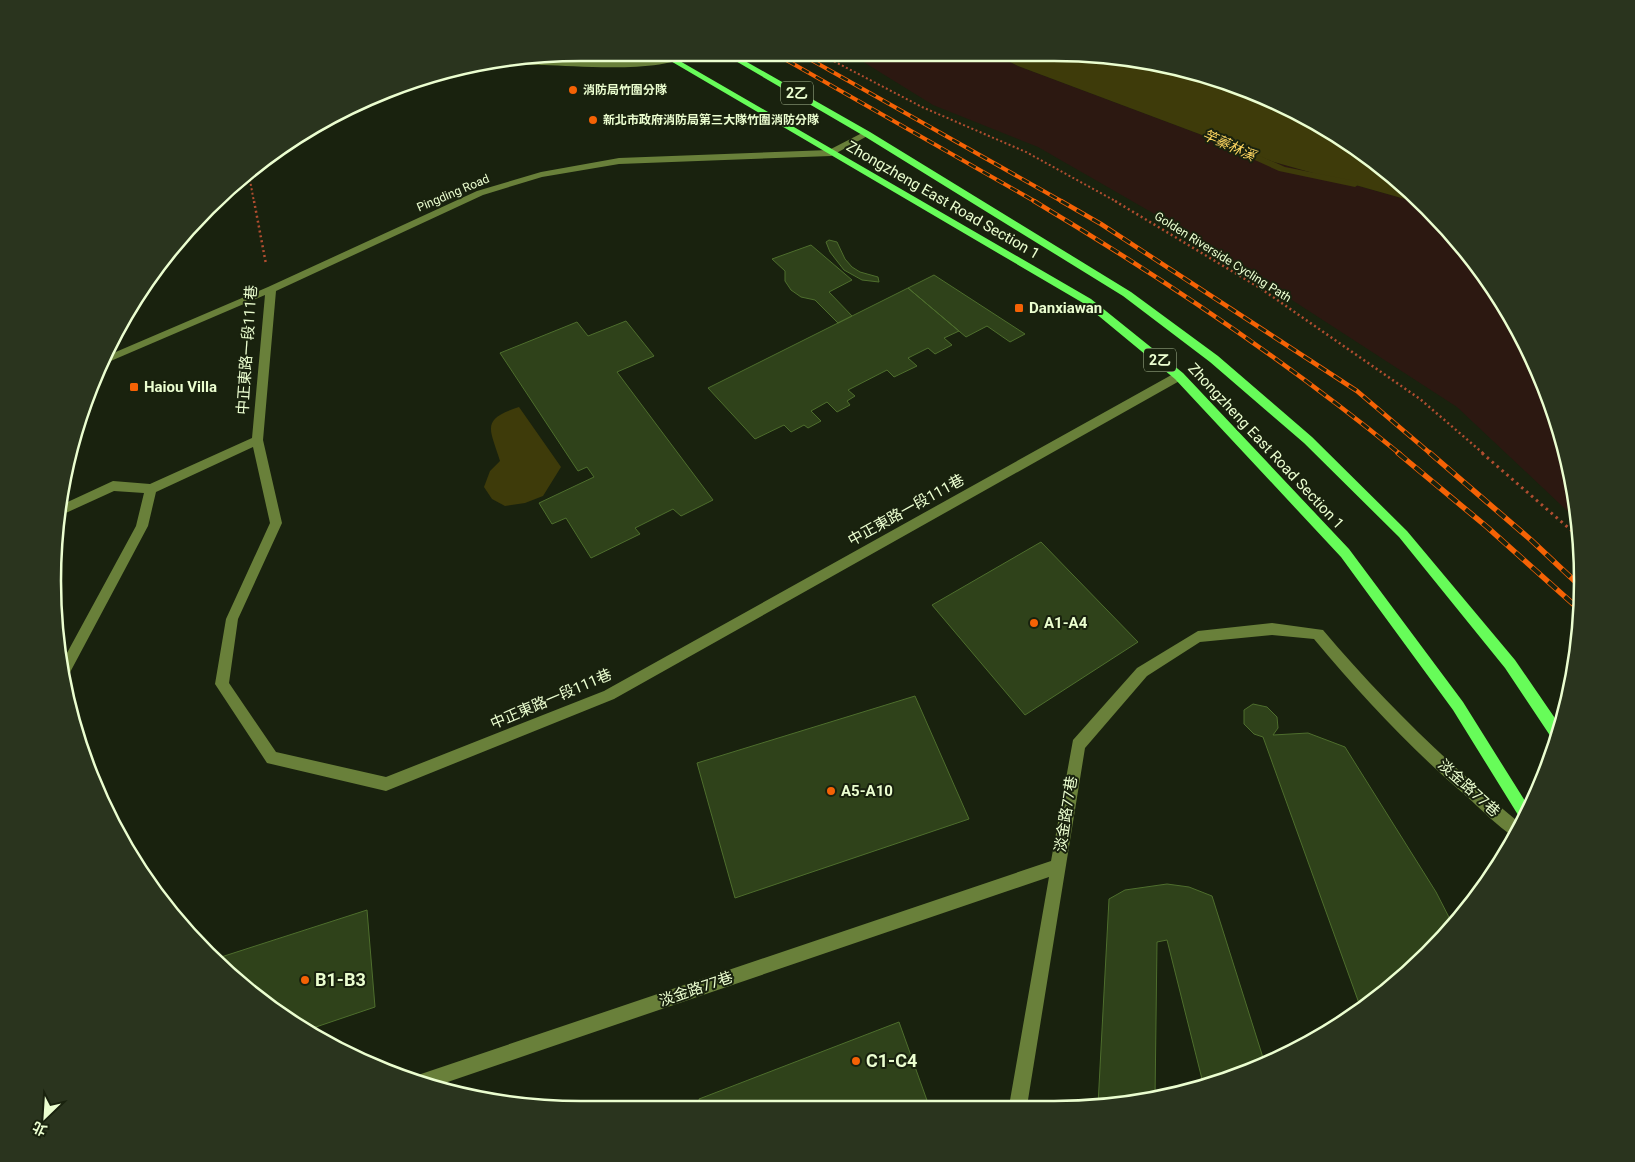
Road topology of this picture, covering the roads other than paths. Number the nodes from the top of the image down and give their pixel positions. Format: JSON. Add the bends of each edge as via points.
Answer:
{"nodes":[{"id":1,"x":655,"y":61,"type":"edge"},
{"id":2,"x":674,"y":61,"type":"edge"},
{"id":3,"x":741,"y":61,"type":"edge"},
{"id":4,"x":545,"y":62,"type":"edge"},
{"id":5,"x":867,"y":134,"type":"junction"},
{"id":6,"x":831,"y":153,"type":"junction"},
{"id":7,"x":270,"y":289,"type":"junction"},
{"id":8,"x":112,"y":358,"type":"edge"},
{"id":9,"x":1179,"y":376,"type":"junction"},
{"id":10,"x":257,"y":440,"type":"junction"},
{"id":11,"x":151,"y":489,"type":"junction"},
{"id":12,"x":67,"y":508,"type":"edge"},
{"id":13,"x":68,"y":663,"type":"edge"},
{"id":14,"x":1553,"y":727,"type":"edge"},
{"id":15,"x":1521,"y":808,"type":"edge"},
{"id":16,"x":1512,"y":826,"type":"edge"},
{"id":17,"x":1058,"y":866,"type":"junction"},
{"id":18,"x":433,"y":1079,"type":"edge"},
{"id":19,"x":1019,"y":1101,"type":"edge"}],
"edges":[{"from":1,"to":4,"type":"street"},
{"from":2,"to":6,"type":"main road","name":"Zhongzheng East Road Section 1","number":"2乙"},
{"from":3,"to":5,"type":"main road","name":"Zhongzheng East Road Section 1","number":"2乙"},
{"from":5,"to":6,"type":"street","name":"Pingding Road"},
{"from":5,"to":14,"type":"main road","name":"Zhongzheng East Road Section 1","number":"2乙","via":[[1127,294],[1214,359],[1308,440],[1402,534],[1510,664]]},
{"from":6,"to":7,"type":"street","name":"Pingding Road","via":[[619,161],[541,174],[480,193]]},
{"from":6,"to":9,"type":"main road","name":"Zhongzheng East Road Section 1","number":"2乙","via":[[1087,301]]},
{"from":7,"to":8,"type":"street","name":"Pingding Road"},
{"from":7,"to":10,"type":"street","name":"中正東路一段111巷"},
{"from":9,"to":10,"type":"street","name":"中正東路一段111巷","via":[[609,695],[386,784],[272,758],[222,684],[232,619],[276,523]]},
{"from":9,"to":15,"type":"main road","name":"Zhongzheng East Road Section 1","number":"2乙","via":[[1345,552],[1458,706]]},
{"from":10,"to":11,"type":"street"},
{"from":11,"to":12,"type":"street","via":[[114,486]]},
{"from":11,"to":13,"type":"street","via":[[142,526]]},
{"from":16,"to":17,"type":"street","name":"淡金路77巷","via":[[1457,781],[1349,672],[1318,634],[1272,629],[1198,637],[1142,672],[1078,744]]},
{"from":17,"to":18,"type":"street","name":"淡金路77巷"},
{"from":17,"to":19,"type":"street"}]}
